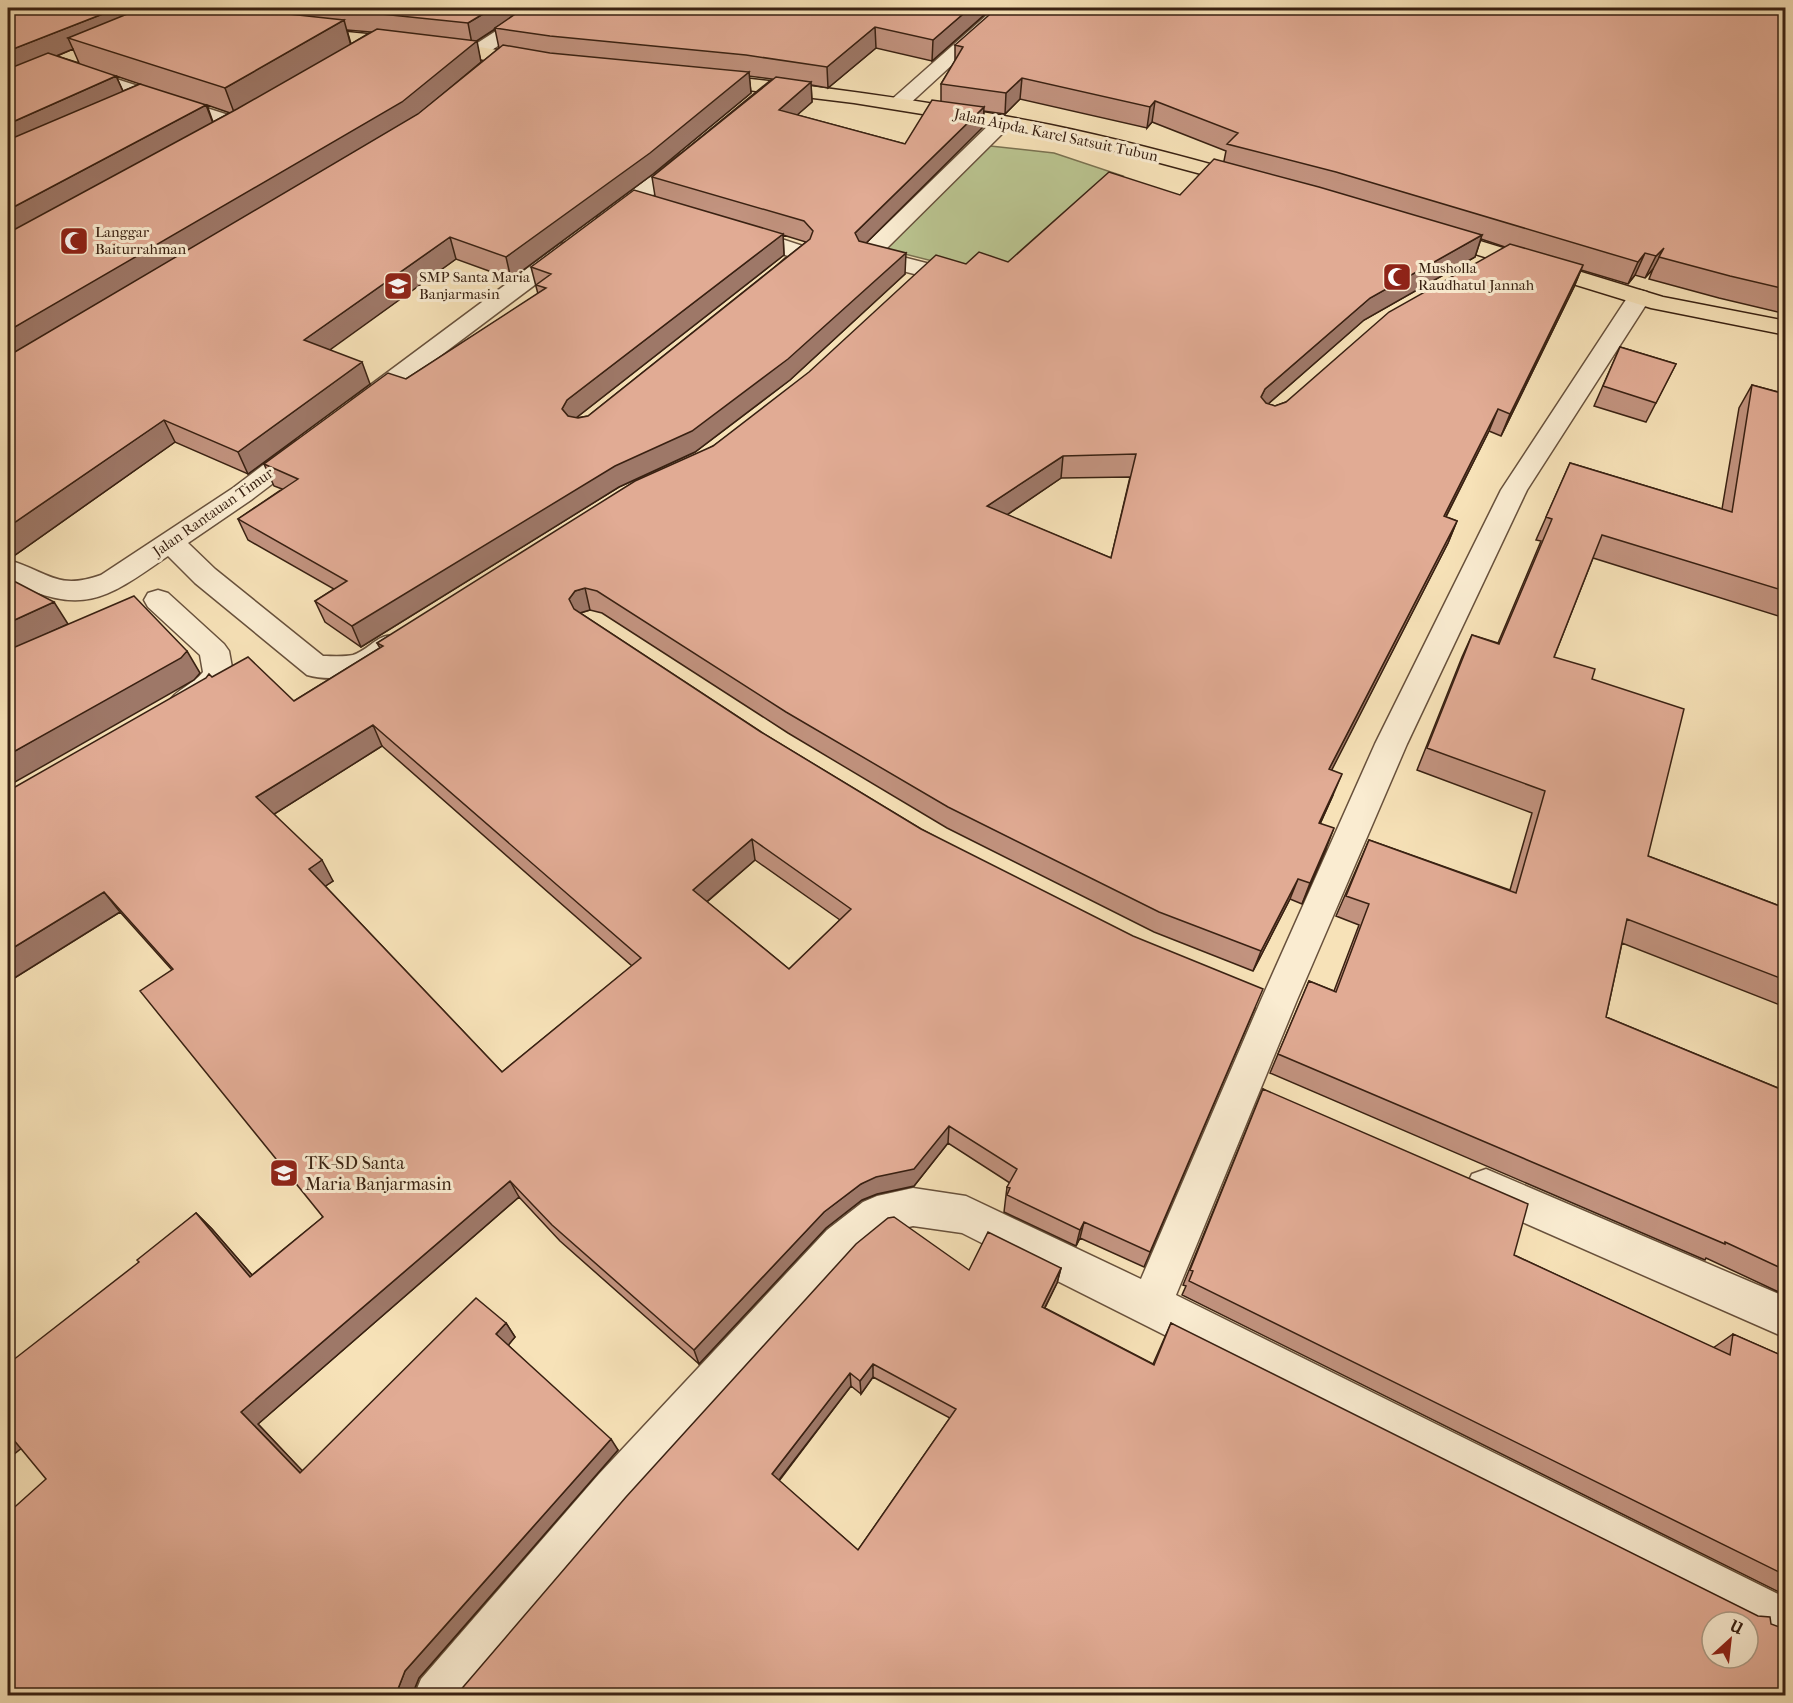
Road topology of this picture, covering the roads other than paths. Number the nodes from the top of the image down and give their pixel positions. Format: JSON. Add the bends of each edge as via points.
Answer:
{"nodes":[{"id":1,"x":543,"y":8,"type":"edge"},
{"id":2,"x":1005,"y":8,"type":"edge"},
{"id":3,"x":287,"y":32,"type":"edge"},
{"id":4,"x":378,"y":41,"type":"junction"},
{"id":5,"x":501,"y":58,"type":"joint"},
{"id":6,"x":348,"y":59,"type":"edge"},
{"id":7,"x":67,"y":61,"type":"edge"},
{"id":8,"x":479,"y":63,"type":"junction"},
{"id":9,"x":554,"y":65,"type":"edge"},
{"id":10,"x":690,"y":79,"type":"edge"},
{"id":11,"x":772,"y":88,"type":"junction"},
{"id":12,"x":146,"y":96,"type":"junction"},
{"id":13,"x":898,"y":104,"type":"junction"},
{"id":14,"x":125,"y":106,"type":"edge"},
{"id":15,"x":744,"y":111,"type":"edge"},
{"id":16,"x":257,"y":112,"type":"edge"},
{"id":17,"x":1003,"y":122,"type":"junction"},
{"id":18,"x":237,"y":124,"type":"junction"},
{"id":19,"x":216,"y":136,"type":"edge"},
{"id":20,"x":707,"y":141,"type":"edge"},
{"id":21,"x":1270,"y":186,"type":"edge"},
{"id":22,"x":721,"y":226,"type":"edge"},
{"id":23,"x":1413,"y":228,"type":"edge"},
{"id":24,"x":1501,"y":254,"type":"junction"},
{"id":25,"x":1471,"y":271,"type":"edge"},
{"id":26,"x":754,"y":294,"type":"edge"},
{"id":27,"x":900,"y":294,"type":"edge"},
{"id":28,"x":1639,"y":297,"type":"junction"},
{"id":29,"x":1785,"y":328,"type":"edge"},
{"id":30,"x":170,"y":542,"type":"junction"},
{"id":31,"x":8,"y":568,"type":"edge"},
{"id":32,"x":205,"y":576,"type":"junction"},
{"id":33,"x":410,"y":633,"type":"edge"},
{"id":34,"x":156,"y":719,"type":"edge"},
{"id":35,"x":1248,"y":987,"type":"edge"},
{"id":36,"x":1280,"y":1000,"type":"junction"},
{"id":37,"x":1458,"y":1175,"type":"edge"},
{"id":38,"x":1151,"y":1305,"type":"junction"},
{"id":39,"x":1785,"y":1318,"type":"edge"},
{"id":40,"x":1785,"y":1623,"type":"edge"},
{"id":41,"x":438,"y":1695,"type":"edge"}],
"edges":[{"from":1,"to":8,"type":"street"},
{"from":2,"to":13,"type":"street"},
{"from":3,"to":4,"type":"main road"},
{"from":4,"to":6,"type":"street"},
{"from":4,"to":8,"type":"main road"},
{"from":5,"to":8,"type":"street"},
{"from":5,"to":9,"type":"main road"},
{"from":7,"to":12,"type":"street"},
{"from":10,"to":11,"type":"main road","name":"Jalan Aipda. Karel Satsuit Tubun"},
{"from":11,"to":13,"type":"main road","name":"Jalan Aipda. Karel Satsuit Tubun"},
{"from":11,"to":15,"type":"street"},
{"from":12,"to":14,"type":"street"},
{"from":12,"to":18,"type":"street"},
{"from":13,"to":17,"type":"main road","name":"Jalan Aipda. Karel Satsuit Tubun"},
{"from":16,"to":18,"type":"street"},
{"from":17,"to":21,"type":"main road","name":"Jalan Aipda. Karel Satsuit Tubun","via":[[1102,142]]},
{"from":17,"to":27,"type":"street","via":[[868,255],[926,270]]},
{"from":18,"to":19,"type":"street"},
{"from":20,"to":30,"type":"street","name":"Jalan Rantauan Timur","via":[[645,203]]},
{"from":22,"to":26,"type":"street","via":[[801,253]]},
{"from":23,"to":24,"type":"main road"},
{"from":24,"to":25,"type":"street"},
{"from":24,"to":28,"type":"main road"},
{"from":28,"to":29,"type":"main road"},
{"from":28,"to":36,"type":"street","via":[[1514,490],[1391,744]]},
{"from":30,"to":31,"type":"street","name":"Jalan Rantauan Timur","via":[[111,582],[89,591],[54,591]]},
{"from":30,"to":32,"type":"street"},
{"from":32,"to":33,"type":"street","via":[[316,667],[359,665]]},
{"from":32,"to":34,"type":"street","via":[[147,605],[214,651],[218,673],[206,690]]},
{"from":35,"to":36,"type":"street"},
{"from":36,"to":38,"type":"street","via":[[1261,1089]]},
{"from":37,"to":39,"type":"street"},
{"from":38,"to":40,"type":"street"},
{"from":38,"to":41,"type":"street","via":[[966,1215],[914,1208],[877,1215],[841,1244],[623,1481]]}]}
